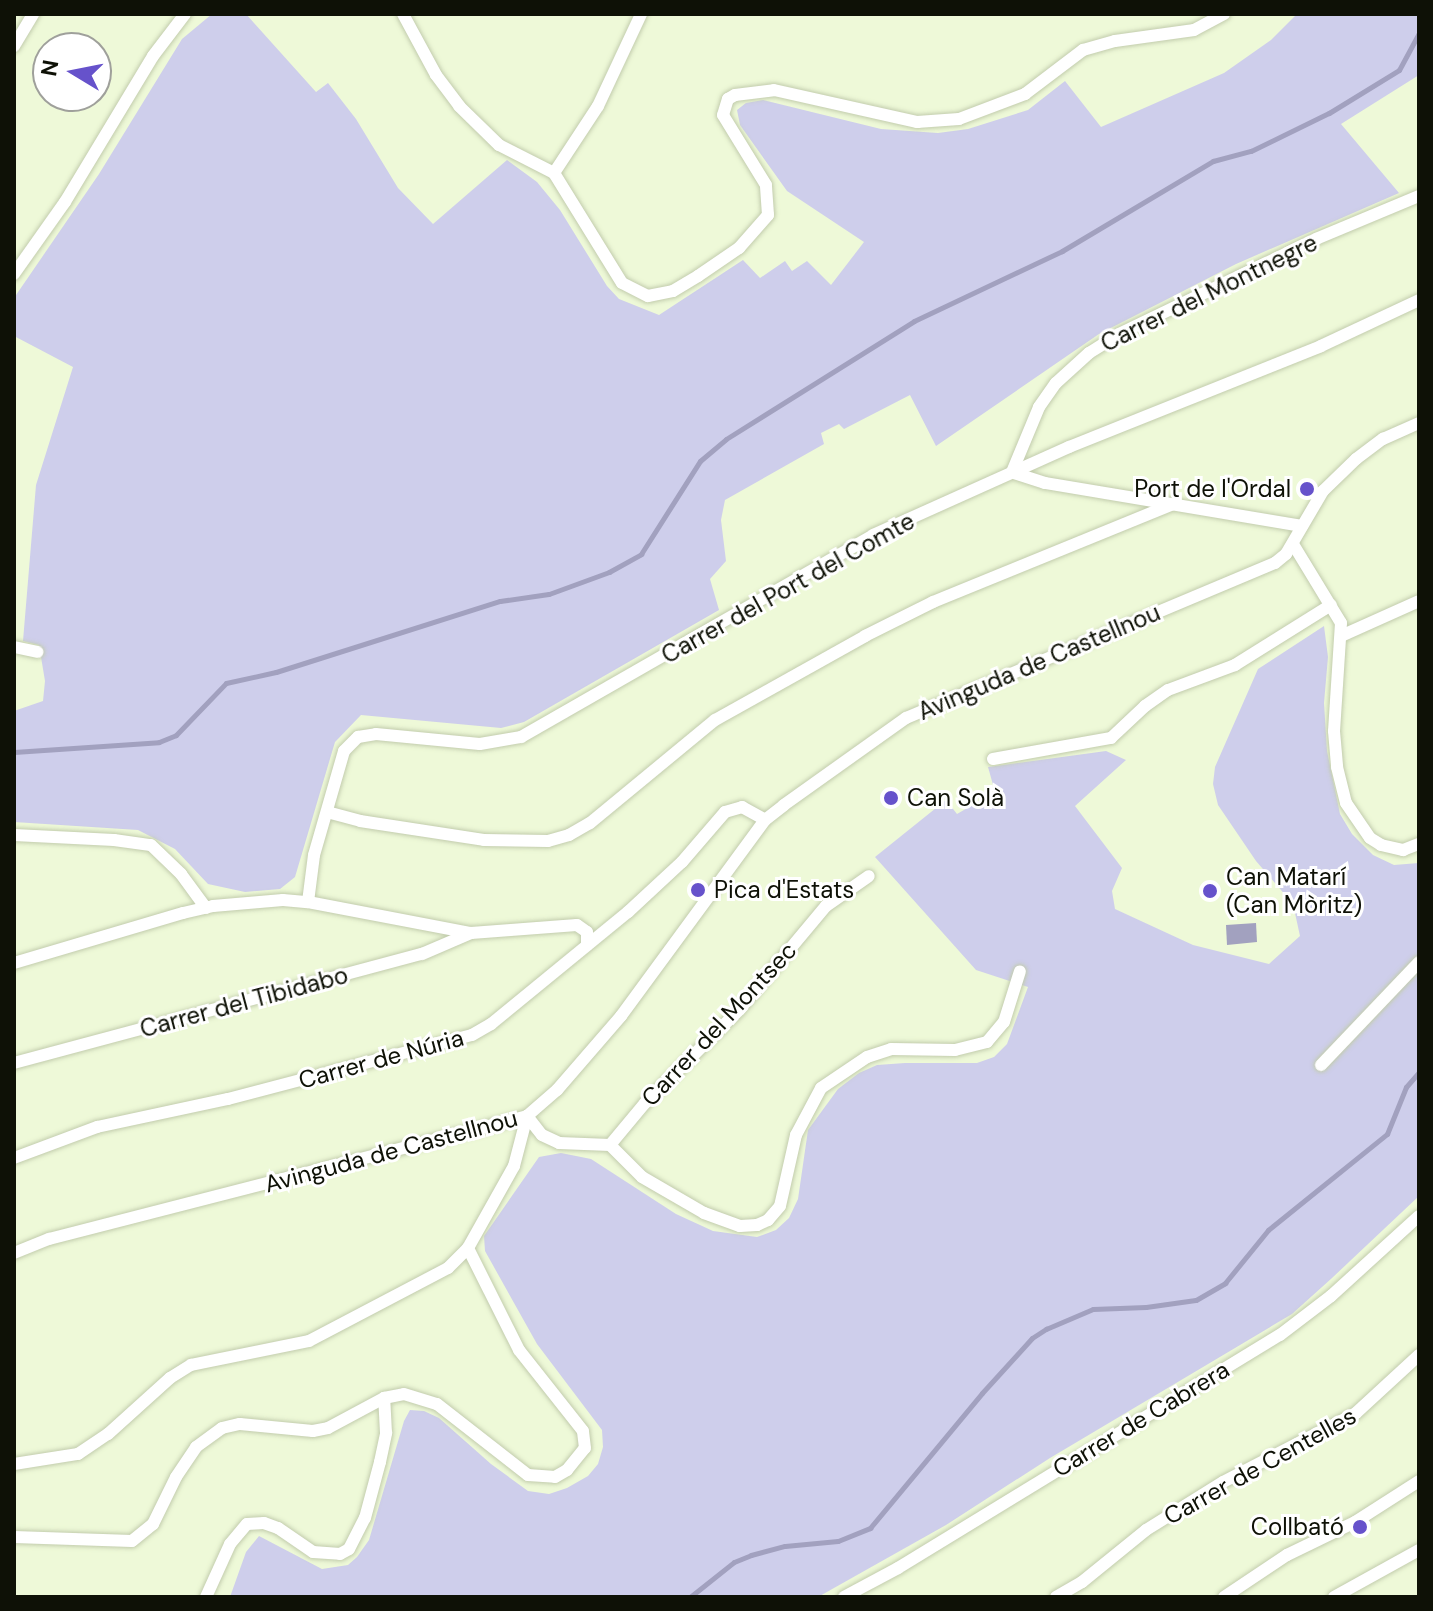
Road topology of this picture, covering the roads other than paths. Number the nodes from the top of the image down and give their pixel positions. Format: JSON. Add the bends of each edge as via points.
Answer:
{"nodes":[{"id":1,"x":33,"y":14,"type":"edge"},
{"id":2,"x":185,"y":14,"type":"edge"},
{"id":3,"x":403,"y":14,"type":"edge"},
{"id":4,"x":641,"y":14,"type":"edge"},
{"id":5,"x":1224,"y":14,"type":"edge"},
{"id":6,"x":14,"y":46,"type":"edge"},
{"id":7,"x":554,"y":173,"type":"junction"},
{"id":8,"x":1419,"y":196,"type":"edge"},
{"id":9,"x":14,"y":274,"type":"edge"},
{"id":10,"x":1419,"y":300,"type":"edge"},
{"id":11,"x":1419,"y":423,"type":"edge"},
{"id":12,"x":1012,"y":472,"type":"junction"},
{"id":13,"x":1173,"y":504,"type":"junction"},
{"id":14,"x":1302,"y":526,"type":"junction"},
{"id":15,"x":1293,"y":544,"type":"junction"},
{"id":16,"x":1419,"y":601,"type":"edge"},
{"id":17,"x":1331,"y":605,"type":"junction"},
{"id":18,"x":1341,"y":636,"type":"junction"},
{"id":19,"x":14,"y":647,"type":"edge"},
{"id":20,"x":37,"y":652,"type":"dead end"},
{"id":21,"x":993,"y":759,"type":"dead end"},
{"id":22,"x":327,"y":812,"type":"junction"},
{"id":23,"x":765,"y":820,"type":"junction"},
{"id":24,"x":14,"y":835,"type":"edge"},
{"id":25,"x":1419,"y":844,"type":"edge"},
{"id":26,"x":869,"y":876,"type":"dead end"},
{"id":27,"x":308,"y":902,"type":"junction"},
{"id":28,"x":206,"y":908,"type":"junction"},
{"id":29,"x":471,"y":933,"type":"junction"},
{"id":30,"x":587,"y":945,"type":"junction"},
{"id":31,"x":1419,"y":962,"type":"edge"},
{"id":32,"x":14,"y":963,"type":"edge"},
{"id":33,"x":1020,"y":971,"type":"dead end"},
{"id":34,"x":14,"y":1063,"type":"edge"},
{"id":35,"x":1321,"y":1065,"type":"dead end"},
{"id":36,"x":527,"y":1116,"type":"junction"},
{"id":37,"x":610,"y":1145,"type":"junction"},
{"id":38,"x":14,"y":1158,"type":"edge"},
{"id":39,"x":1419,"y":1216,"type":"edge"},
{"id":40,"x":468,"y":1248,"type":"junction"},
{"id":41,"x":14,"y":1253,"type":"edge"},
{"id":42,"x":1419,"y":1355,"type":"edge"},
{"id":43,"x":384,"y":1398,"type":"junction"},
{"id":44,"x":14,"y":1464,"type":"edge"},
{"id":45,"x":1419,"y":1481,"type":"edge"},
{"id":46,"x":14,"y":1537,"type":"edge"},
{"id":47,"x":1419,"y":1550,"type":"edge"},
{"id":48,"x":206,"y":1597,"type":"edge"},
{"id":49,"x":844,"y":1597,"type":"edge"},
{"id":50,"x":1056,"y":1597,"type":"edge"},
{"id":51,"x":1224,"y":1597,"type":"edge"},
{"id":52,"x":1334,"y":1597,"type":"edge"}],
"edges":[{"from":1,"to":6,"type":"street"},
{"from":2,"to":9,"type":"street"},
{"from":3,"to":7,"type":"street","via":[[436,75],[481,132]]},
{"from":4,"to":7,"type":"street","via":[[598,106]]},
{"from":5,"to":7,"type":"street","via":[[1194,30],[1083,50],[1025,94],[959,119],[917,122],[774,90],[735,95],[723,115],[766,185],[768,215],[739,248],[660,296],[637,293],[622,283]]},
{"from":8,"to":12,"type":"street","name":"Carrer del Montnegre","via":[[1316,239],[1089,353],[1039,407]]},
{"from":10,"to":12,"type":"street","name":"Carrer del Port del Comte","via":[[1321,346]]},
{"from":11,"to":14,"type":"street","name":"Avinguda de Castellnou","via":[[1356,459],[1323,491]]},
{"from":12,"to":13,"type":"street","via":[[1045,483]]},
{"from":12,"to":22,"type":"street","name":"Carrer del Port del Comte","via":[[837,555],[521,737],[480,744],[376,734],[358,737],[344,751]]},
{"from":13,"to":14,"type":"street"},
{"from":13,"to":22,"type":"street","via":[[933,602],[865,636],[715,720],[569,835],[548,841],[484,840]]},
{"from":14,"to":15,"type":"street","name":"Avinguda de Castellnou"},
{"from":15,"to":17,"type":"street"},
{"from":15,"to":23,"type":"street","name":"Avinguda de Castellnou","via":[[1275,563],[1255,573],[906,718]]},
{"from":16,"to":18,"type":"street"},
{"from":17,"to":18,"type":"street"},
{"from":17,"to":21,"type":"street","via":[[1235,665],[1168,690],[1111,738]]},
{"from":18,"to":25,"type":"street","via":[[1334,731],[1346,803],[1381,845],[1403,850]]},
{"from":19,"to":20,"type":"street"},
{"from":22,"to":27,"type":"street","name":"Carrer del Port del Comte","via":[[311,866]]},
{"from":23,"to":30,"type":"street","name":"Carrer de Núria","via":[[742,807],[725,812],[682,862]]},
{"from":23,"to":36,"type":"street","name":"Avinguda de Castellnou","via":[[621,1016]]},
{"from":24,"to":28,"type":"street","via":[[151,845]]},
{"from":26,"to":37,"type":"street","name":"Carrer del Montsec","via":[[826,906],[739,1010]]},
{"from":27,"to":28,"type":"street"},
{"from":27,"to":29,"type":"street"},
{"from":28,"to":32,"type":"street"},
{"from":29,"to":30,"type":"street","via":[[577,925],[587,932]]},
{"from":29,"to":34,"type":"street","name":"Carrer del Tibidabo","via":[[422,954]]},
{"from":30,"to":38,"type":"street","name":"Carrer de Núria","via":[[472,1035],[97,1127]]},
{"from":31,"to":35,"type":"street"},
{"from":33,"to":37,"type":"street","via":[[1004,1022],[987,1042],[955,1050],[891,1049],[867,1057],[821,1088],[796,1135],[780,1206],[757,1225],[740,1226],[685,1204],[642,1177]]},
{"from":36,"to":37,"type":"street","via":[[542,1135],[559,1143]]},
{"from":36,"to":40,"type":"street","via":[[514,1166]]},
{"from":36,"to":41,"type":"street","name":"Avinguda de Castellnou","via":[[49,1239]]},
{"from":39,"to":49,"type":"street","name":"Carrer de Cabrera","via":[[1280,1335]]},
{"from":40,"to":43,"type":"street","via":[[519,1350],[576,1419],[587,1440],[585,1448],[567,1470],[541,1478],[513,1466],[437,1404],[404,1394]]},
{"from":40,"to":44,"type":"street","via":[[419,1285],[309,1341],[191,1365],[78,1454]]},
{"from":42,"to":50,"type":"street","name":"Carrer de Centelles","via":[[1356,1413],[1223,1482],[1146,1530]]},
{"from":43,"to":46,"type":"street","via":[[313,1431],[240,1424],[222,1428],[196,1447],[153,1524],[132,1541]]},
{"from":43,"to":48,"type":"street","via":[[386,1433],[380,1462],[365,1518],[349,1549],[340,1554],[313,1552],[278,1528],[247,1524],[230,1544]]},
{"from":45,"to":51,"type":"street"},
{"from":47,"to":52,"type":"street"}]}
